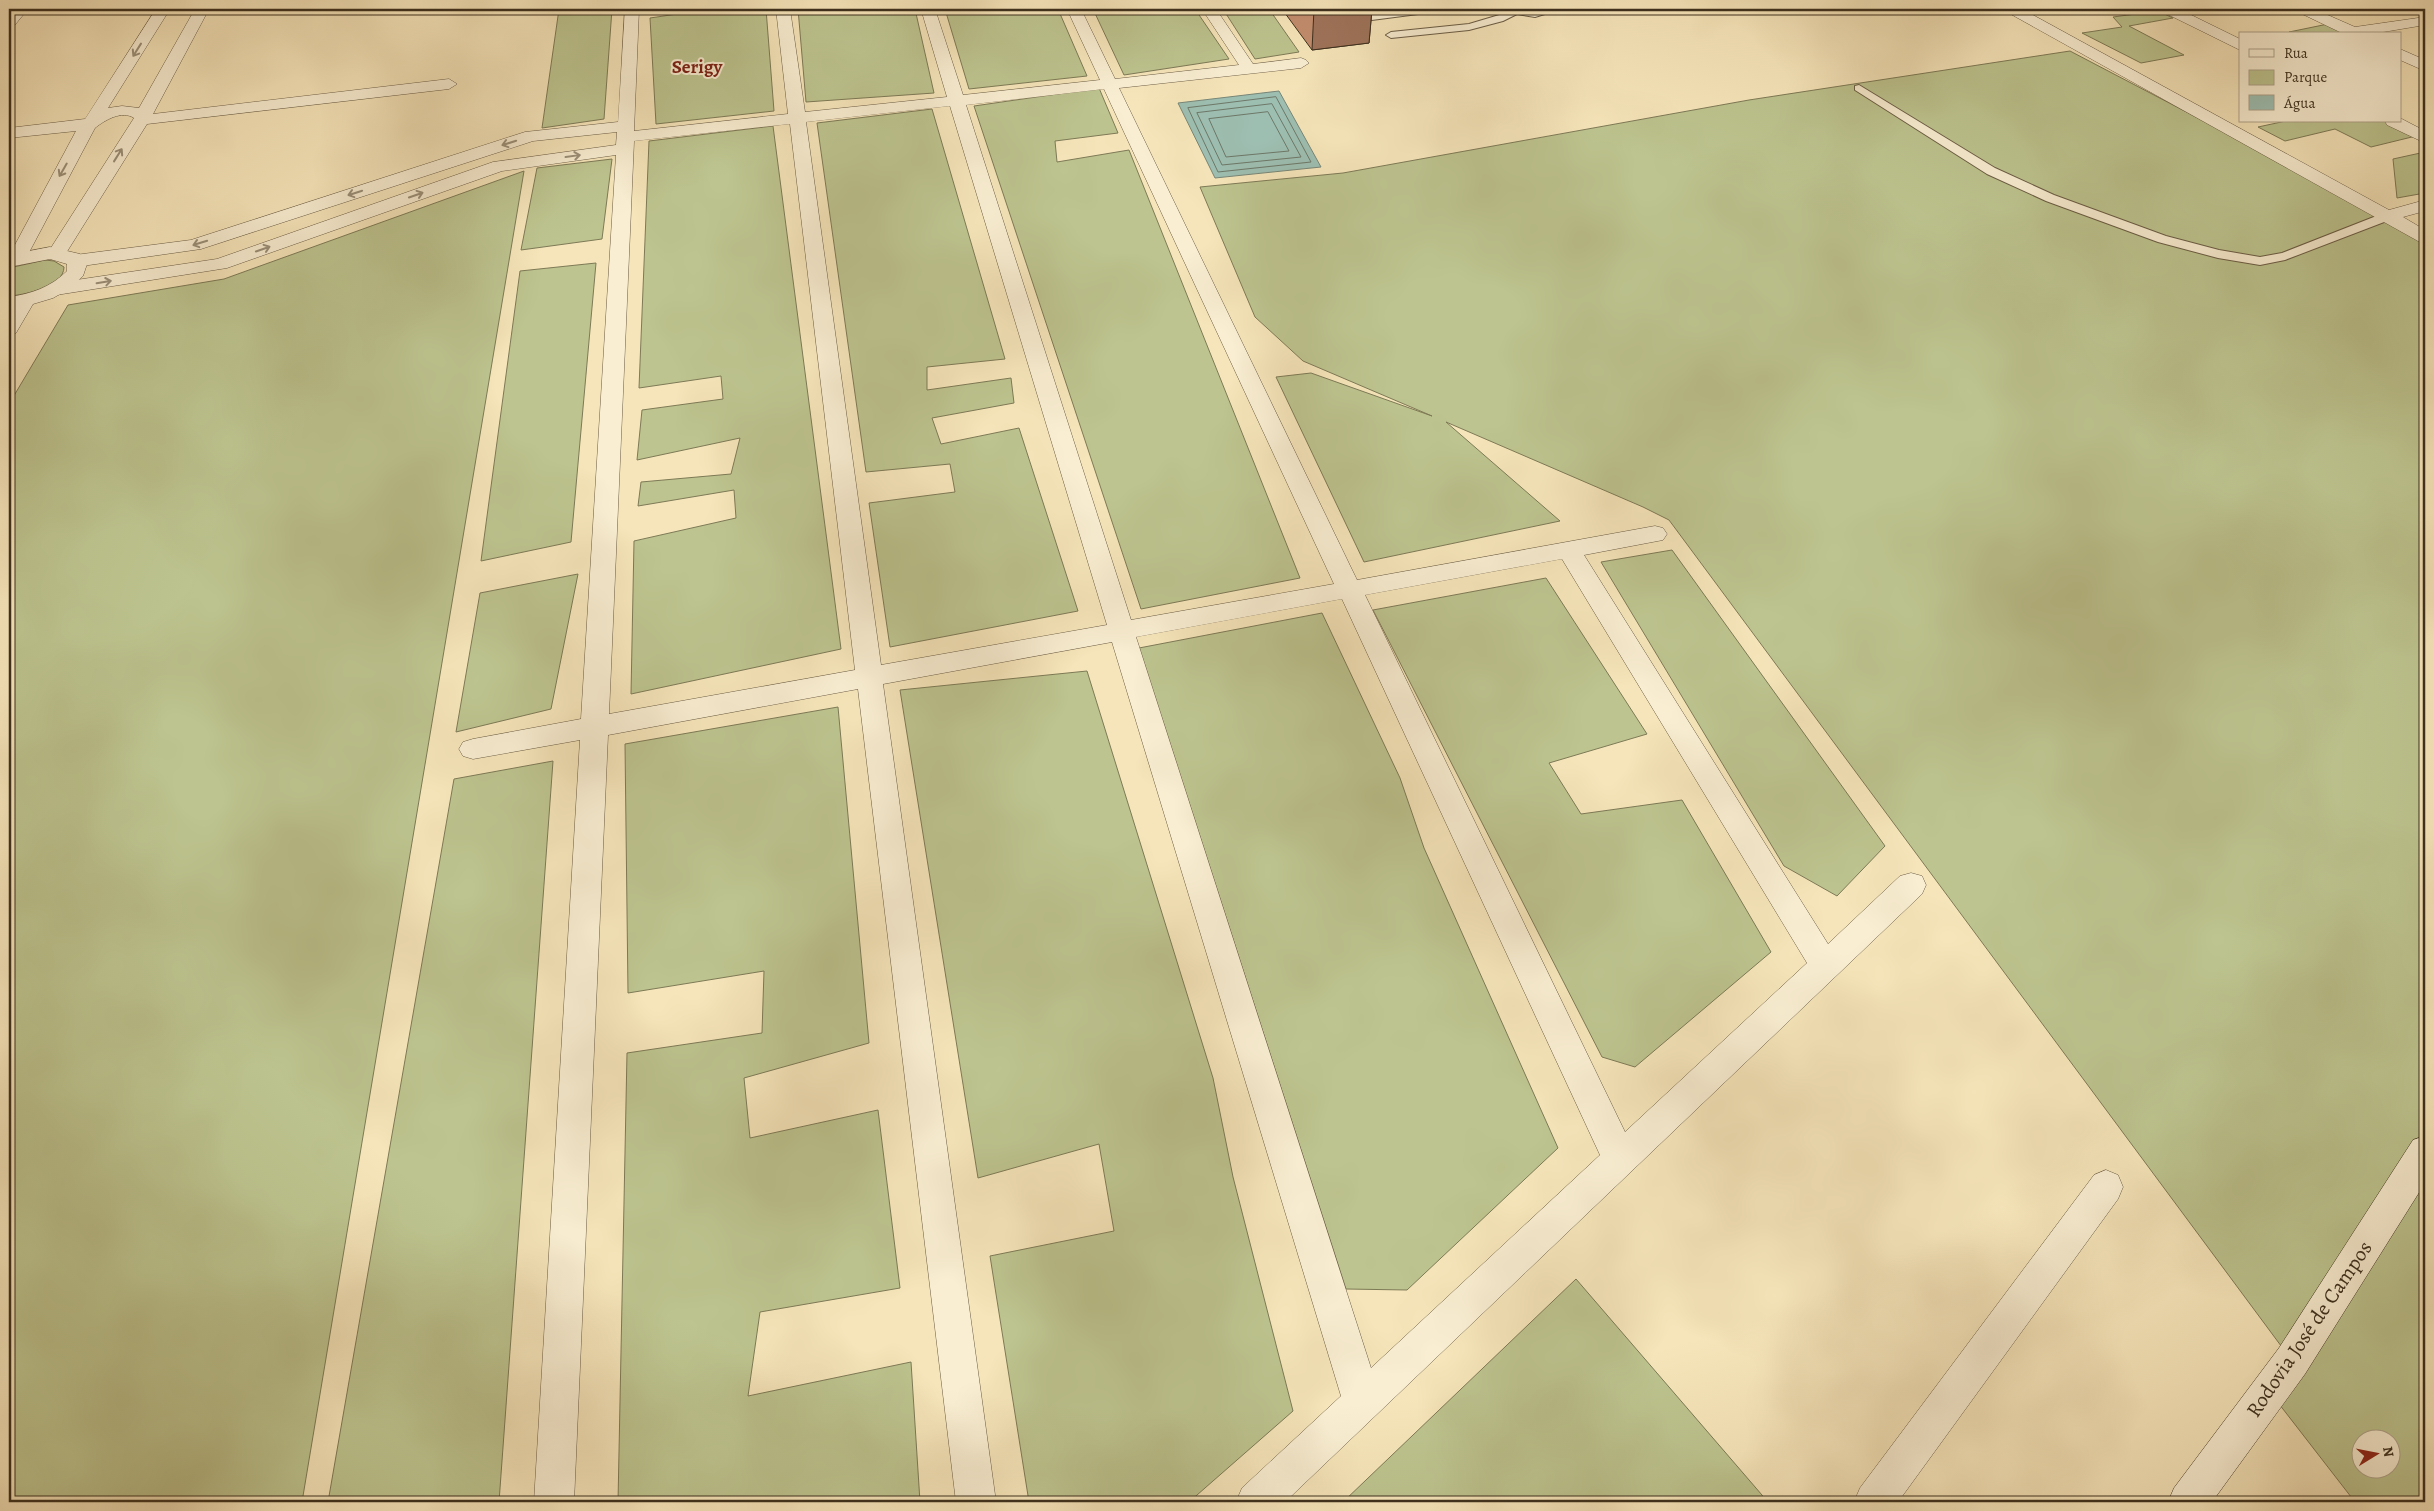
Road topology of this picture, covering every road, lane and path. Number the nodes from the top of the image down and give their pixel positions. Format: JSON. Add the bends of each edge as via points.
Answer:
{"nodes":[{"id":1,"x":21,"y":9,"type":"edge"},
{"id":2,"x":163,"y":9,"type":"edge"},
{"id":3,"x":202,"y":9,"type":"edge"},
{"id":4,"x":632,"y":9,"type":"edge"},
{"id":5,"x":783,"y":9,"type":"edge"},
{"id":6,"x":928,"y":9,"type":"edge"},
{"id":7,"x":1074,"y":9,"type":"edge"},
{"id":8,"x":1209,"y":9,"type":"edge"},
{"id":9,"x":1501,"y":9,"type":"edge"},
{"id":10,"x":1556,"y":9,"type":"edge"},
{"id":11,"x":2012,"y":9,"type":"edge"},
{"id":12,"x":2168,"y":9,"type":"edge"},
{"id":13,"x":2303,"y":9,"type":"edge"},
{"id":14,"x":1412,"y":10,"type":"edge"},
{"id":15,"x":1512,"y":12,"type":"junction"},
{"id":16,"x":1364,"y":18,"type":"dead end"},
{"id":17,"x":2425,"y":21,"type":"edge"},
{"id":18,"x":9,"y":23,"type":"edge"},
{"id":19,"x":1433,"y":30,"type":"junction"},
{"id":20,"x":2353,"y":32,"type":"edge"},
{"id":21,"x":2361,"y":32,"type":"edge"},
{"id":22,"x":1391,"y":35,"type":"dead end"},
{"id":23,"x":2239,"y":44,"type":"edge"},
{"id":24,"x":2402,"y":55,"type":"edge"},
{"id":25,"x":1301,"y":63,"type":"dead end"},
{"id":26,"x":2425,"y":66,"type":"edge"},
{"id":27,"x":1249,"y":68,"type":"junction"},
{"id":28,"x":449,"y":84,"type":"dead end"},
{"id":29,"x":1110,"y":84,"type":"junction"},
{"id":30,"x":1859,"y":88,"type":"dead end"},
{"id":31,"x":956,"y":100,"type":"junction"},
{"id":32,"x":797,"y":118,"type":"junction"},
{"id":33,"x":140,"y":120,"type":"junction"},
{"id":34,"x":2395,"y":122,"type":"edge"},
{"id":35,"x":97,"y":128,"type":"junction"},
{"id":36,"x":9,"y":133,"type":"edge"},
{"id":37,"x":626,"y":137,"type":"junction"},
{"id":38,"x":2425,"y":138,"type":"edge"},
{"id":39,"x":2425,"y":205,"type":"edge"},
{"id":40,"x":2388,"y":216,"type":"junction"},
{"id":41,"x":2425,"y":237,"type":"edge"},
{"id":42,"x":56,"y":254,"type":"junction"},
{"id":43,"x":13,"y":259,"type":"edge"},
{"id":44,"x":75,"y":261,"type":"junction"},
{"id":45,"x":56,"y":289,"type":"junction"},
{"id":46,"x":17,"y":302,"type":"edge"},
{"id":47,"x":9,"y":329,"type":"edge"},
{"id":48,"x":1655,"y":534,"type":"dead end"},
{"id":49,"x":1569,"y":550,"type":"junction"},
{"id":50,"x":1350,"y":590,"type":"junction"},
{"id":51,"x":1120,"y":631,"type":"junction"},
{"id":52,"x":869,"y":677,"type":"junction"},
{"id":53,"x":595,"y":727,"type":"junction"},
{"id":54,"x":473,"y":749,"type":"dead end"},
{"id":55,"x":1910,"y":885,"type":"dead end"},
{"id":56,"x":1825,"y":966,"type":"junction"},
{"id":57,"x":2425,"y":1152,"type":"edge"},
{"id":58,"x":1620,"y":1159,"type":"junction"},
{"id":59,"x":2106,"y":1187,"type":"dead end"},
{"id":60,"x":1362,"y":1402,"type":"junction"},
{"id":61,"x":554,"y":1502,"type":"edge"},
{"id":62,"x":976,"y":1502,"type":"edge"},
{"id":63,"x":1256,"y":1502,"type":"edge"},
{"id":64,"x":1874,"y":1502,"type":"edge"},
{"id":65,"x":2188,"y":1502,"type":"edge"}],
"edges":[{"from":1,"to":18,"type":"street"},
{"from":2,"to":35,"type":"street","one_way":true},
{"from":3,"to":33,"type":"street"},
{"from":4,"to":37,"type":"street"},
{"from":5,"to":32,"type":"street"},
{"from":6,"to":31,"type":"street"},
{"from":7,"to":29,"type":"street"},
{"from":8,"to":27,"type":"street"},
{"from":9,"to":15,"type":"lane"},
{"from":10,"to":15,"type":"lane","via":[[1535,14]]},
{"from":11,"to":40,"type":"street"},
{"from":12,"to":23,"type":"street"},
{"from":13,"to":20,"type":"street"},
{"from":14,"to":16,"type":"lane"},
{"from":14,"to":19,"type":"lane"},
{"from":15,"to":19,"type":"lane","via":[[1499,21]]},
{"from":17,"to":21,"type":"street"},
{"from":19,"to":22,"type":"lane"},
{"from":24,"to":26,"type":"street"},
{"from":25,"to":27,"type":"street"},
{"from":27,"to":29,"type":"street"},
{"from":28,"to":33,"type":"street"},
{"from":29,"to":31,"type":"street"},
{"from":29,"to":50,"type":"street"},
{"from":30,"to":40,"type":"lane","via":[[1991,171],[2050,198],[2162,239],[2218,254],[2260,260],[2285,256]]},
{"from":31,"to":32,"type":"street"},
{"from":31,"to":51,"type":"street"},
{"from":32,"to":37,"type":"street"},
{"from":32,"to":52,"type":"street"},
{"from":33,"to":35,"type":"street"},
{"from":33,"to":35,"type":"street","via":[[133,112],[116,112]]},
{"from":42,"to":33,"type":"street","one_way":true},
{"from":34,"to":38,"type":"street"},
{"from":35,"to":36,"type":"street"},
{"from":35,"to":43,"type":"street","one_way":true,"via":[[54,186]]},
{"from":37,"to":44,"type":"street","one_way":true,"via":[[531,136],[194,245]]},
{"from":45,"to":37,"type":"street","one_way":true,"via":[[220,264],[499,166]]},
{"from":37,"to":53,"type":"street"},
{"from":39,"to":40,"type":"street"},
{"from":40,"to":41,"type":"street"},
{"from":42,"to":43,"type":"street","via":[[34,254]]},
{"from":42,"to":44,"type":"street","via":[[64,254]]},
{"from":44,"to":45,"type":"street","via":[[76,272]]},
{"from":45,"to":46,"type":"street"},
{"from":46,"to":47,"type":"street"},
{"from":48,"to":49,"type":"street"},
{"from":49,"to":50,"type":"street"},
{"from":49,"to":56,"type":"street"},
{"from":50,"to":51,"type":"street"},
{"from":50,"to":58,"type":"street"},
{"from":51,"to":52,"type":"street"},
{"from":51,"to":60,"type":"street"},
{"from":52,"to":53,"type":"street"},
{"from":52,"to":62,"type":"street"},
{"from":53,"to":54,"type":"street"},
{"from":53,"to":61,"type":"street"},
{"from":55,"to":56,"type":"street"},
{"from":56,"to":58,"type":"street"},
{"from":57,"to":65,"type":"street","name":"Rodovia José de Campos","via":[[2292,1361]]},
{"from":58,"to":60,"type":"street"},
{"from":59,"to":64,"type":"street"},
{"from":60,"to":63,"type":"street"}]}
